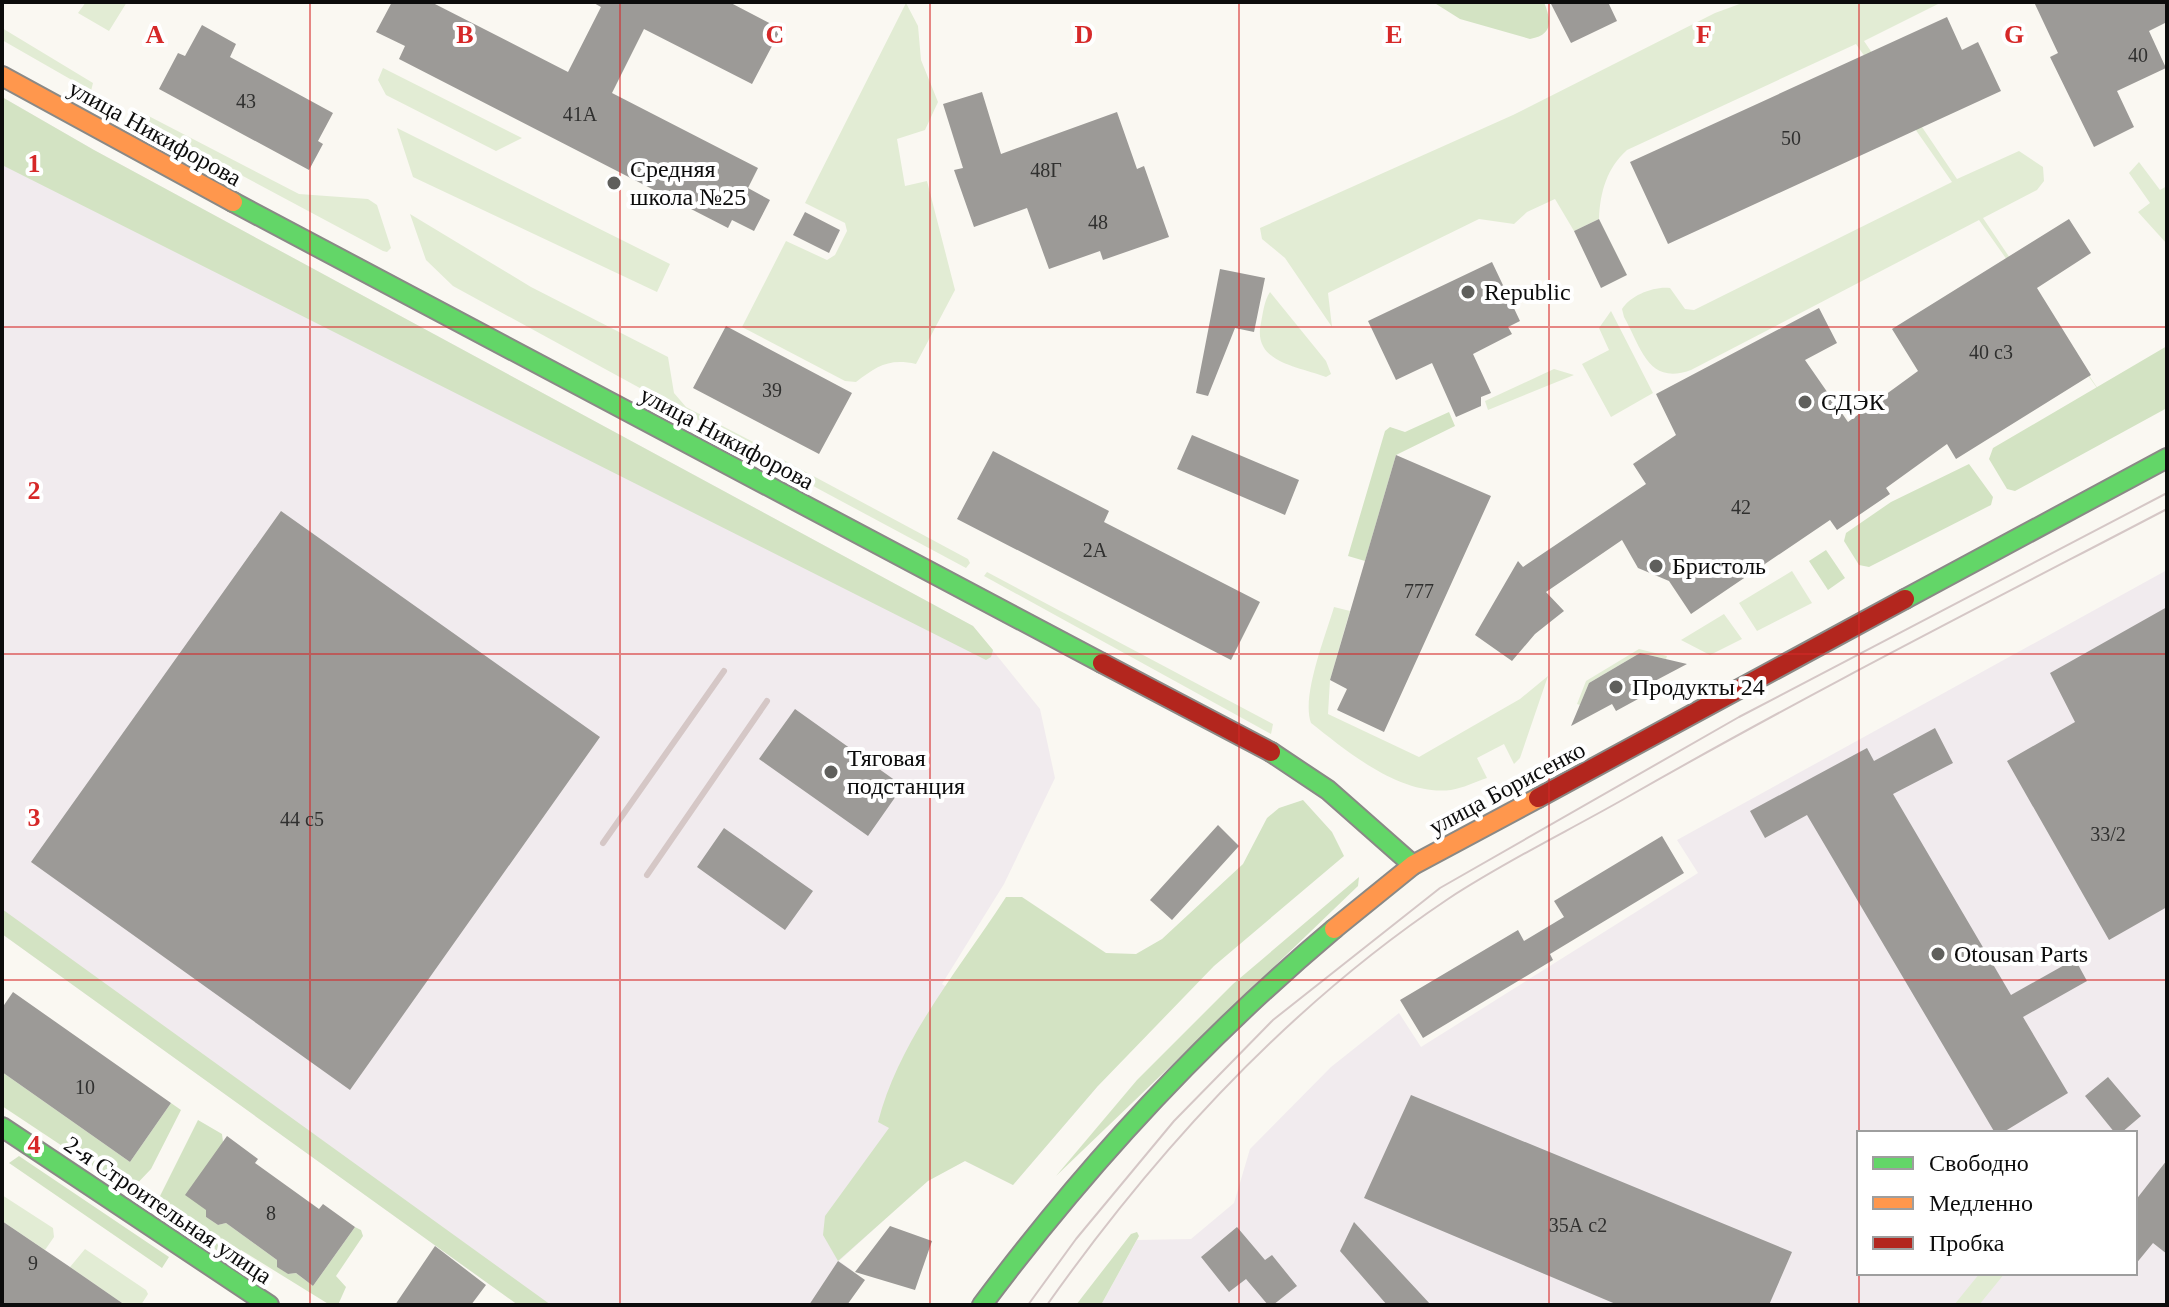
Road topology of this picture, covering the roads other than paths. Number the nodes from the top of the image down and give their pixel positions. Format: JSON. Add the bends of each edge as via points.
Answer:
{"nodes":[{"id":1,"x":2,"y":76,"type":"edge"},
{"id":2,"x":2167,"y":458,"type":"edge"},
{"id":3,"x":1413,"y":865,"type":"junction"},
{"id":4,"x":2,"y":1127,"type":"edge"},
{"id":5,"x":269,"y":1305,"type":"edge"},
{"id":6,"x":982,"y":1305,"type":"edge"}],
"edges":[{"from":1,"to":3,"type":"main road","name":"улица Никифорова","via":[[425,306],[1277,755],[1328,790]]},
{"from":2,"to":3,"type":"main road","name":"улица Борисенко"},
{"from":3,"to":6,"type":"main road","name":"улица Борисенко","via":[[1247,1000],[1041,1223]]},
{"from":4,"to":5,"type":"main road","name":"2-я Строительная улица"}]}
